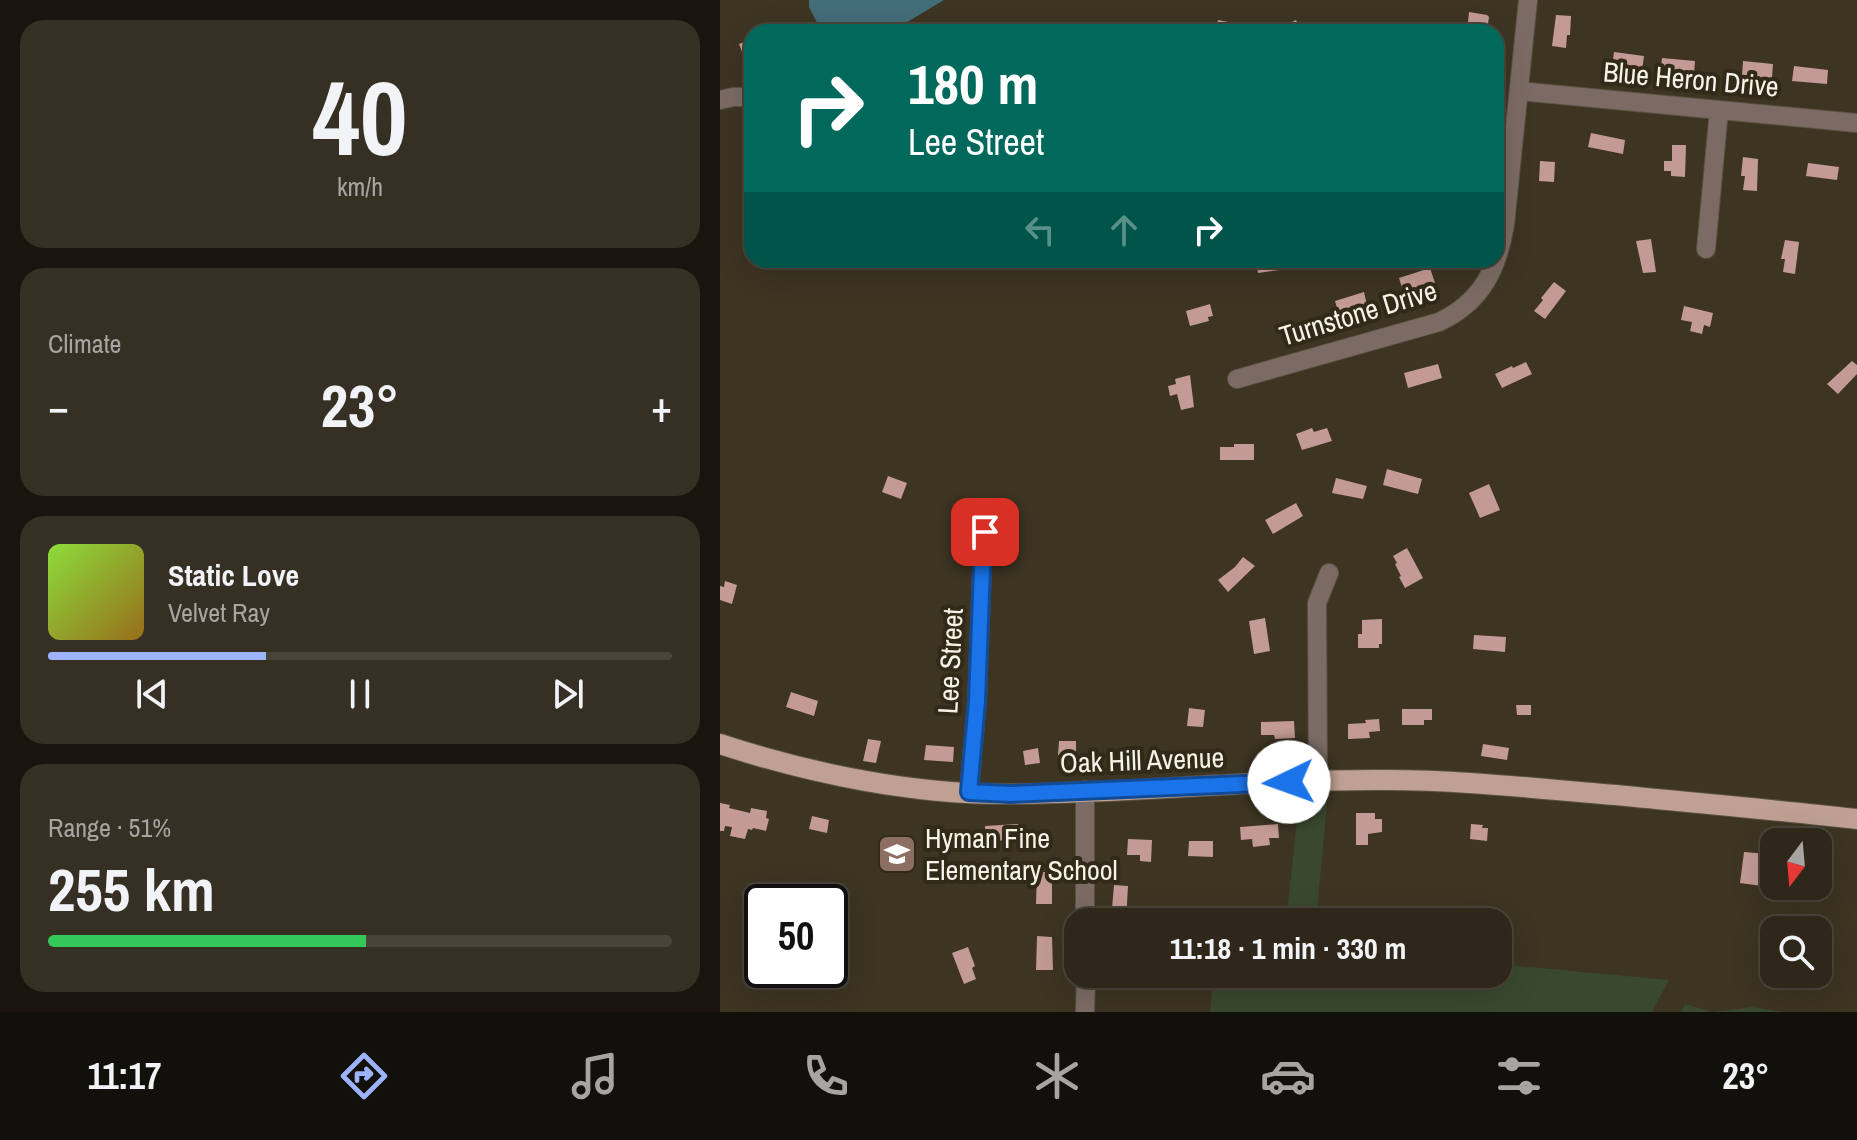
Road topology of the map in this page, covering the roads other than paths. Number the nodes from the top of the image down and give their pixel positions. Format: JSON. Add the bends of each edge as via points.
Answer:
{"nodes":[{"id":1,"x":1528,"y":0,"type":"edge"},
{"id":2,"x":1519,"y":91,"type":"junction"},
{"id":3,"x":744,"y":97,"type":"edge"},
{"id":4,"x":720,"y":100,"type":"edge"},
{"id":5,"x":1719,"y":110,"type":"junction"},
{"id":6,"x":1857,"y":123,"type":"edge"},
{"id":7,"x":1504,"y":223,"type":"edge"},
{"id":8,"x":1706,"y":249,"type":"dead end"},
{"id":9,"x":1493,"y":268,"type":"edge"},
{"id":10,"x":1237,"y":379,"type":"dead end"},
{"id":11,"x":985,"y":532,"type":"dead end"},
{"id":12,"x":1329,"y":573,"type":"dead end"},
{"id":13,"x":720,"y":744,"type":"edge"},
{"id":14,"x":1318,"y":781,"type":"junction"},
{"id":15,"x":1085,"y":790,"type":"junction"},
{"id":16,"x":969,"y":792,"type":"junction"},
{"id":17,"x":1857,"y":819,"type":"edge"},
{"id":18,"x":1085,"y":908,"type":"edge"},
{"id":19,"x":1086,"y":988,"type":"edge"},
{"id":20,"x":1085,"y":1012,"type":"edge"}],
"edges":[{"from":1,"to":2,"type":"street","name":"Turnstone Drive"},
{"from":2,"to":5,"type":"street","name":"Blue Heron Drive"},
{"from":2,"to":7,"type":"street","name":"Turnstone Drive"},
{"from":3,"to":4,"type":"street"},
{"from":5,"to":6,"type":"street","name":"Blue Heron Drive"},
{"from":5,"to":8,"type":"street"},
{"from":9,"to":10,"type":"street","name":"Turnstone Drive","via":[[1471,300],[1439,322]]},
{"from":11,"to":16,"type":"street","name":"Lee Street"},
{"from":12,"to":14,"type":"street","via":[[1317,603]]},
{"from":13,"to":16,"type":"main road","name":"Oak Hill Avenue","via":[[831,773]]},
{"from":14,"to":15,"type":"main road","name":"Oak Hill Avenue"},
{"from":14,"to":17,"type":"main road","name":"Oak Hill Avenue","via":[[1477,783]]},
{"from":15,"to":16,"type":"main road","name":"Oak Hill Avenue"},
{"from":15,"to":18,"type":"street"},
{"from":19,"to":20,"type":"street"}]}
